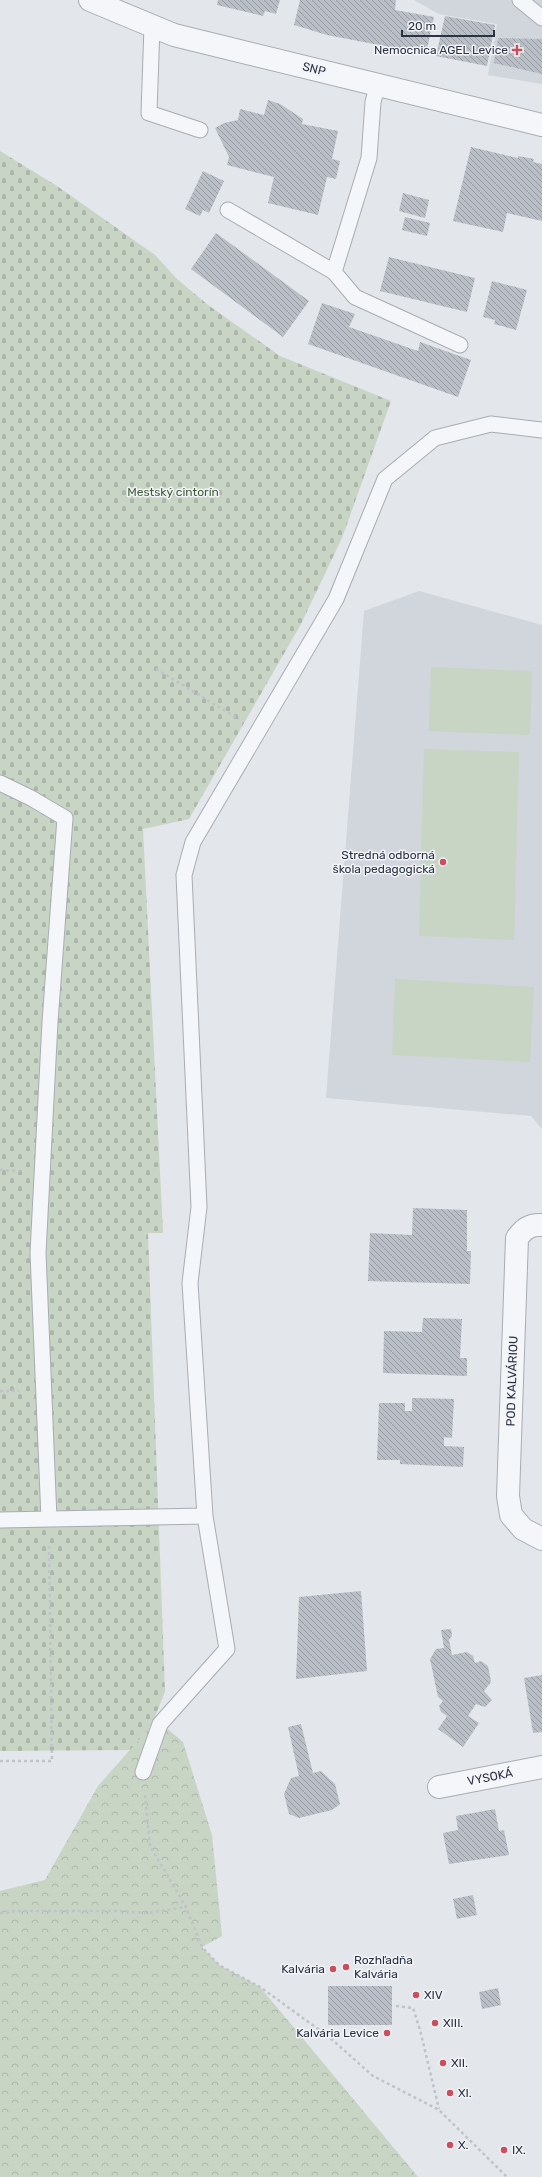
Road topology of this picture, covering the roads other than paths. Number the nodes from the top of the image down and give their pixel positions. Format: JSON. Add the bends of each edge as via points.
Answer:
{"nodes":[{"id":1,"x":90,"y":0,"type":"edge"},
{"id":2,"x":520,"y":0,"type":"edge"},
{"id":3,"x":542,"y":18,"type":"edge"},
{"id":4,"x":152,"y":26,"type":"junction"},
{"id":5,"x":378,"y":84,"type":"junction"},
{"id":6,"x":542,"y":125,"type":"edge"},
{"id":7,"x":200,"y":130,"type":"dead end"},
{"id":8,"x":228,"y":210,"type":"dead end"},
{"id":9,"x":334,"y":272,"type":"junction"},
{"id":10,"x":460,"y":345,"type":"dead end"},
{"id":11,"x":542,"y":430,"type":"edge"},
{"id":12,"x":0,"y":783,"type":"edge"},
{"id":13,"x":542,"y":1225,"type":"edge"},
{"id":14,"x":205,"y":1516,"type":"junction"},
{"id":15,"x":49,"y":1519,"type":"junction"},
{"id":16,"x":0,"y":1520,"type":"edge"},
{"id":17,"x":542,"y":1539,"type":"edge"},
{"id":18,"x":542,"y":1767,"type":"edge"},
{"id":19,"x":143,"y":1772,"type":"road end"},
{"id":20,"x":439,"y":1787,"type":"dead end"}],
"edges":[{"from":1,"to":4,"type":"street","name":"SNP"},
{"from":2,"to":3,"type":"lane"},
{"from":4,"to":5,"type":"street","name":"SNP","via":[[174,35]]},
{"from":4,"to":7,"type":"lane","via":[[149,113]]},
{"from":5,"to":6,"type":"street","name":"SNP"},
{"from":5,"to":9,"type":"lane","via":[[373,102],[369,158]]},
{"from":8,"to":9,"type":"lane"},
{"from":9,"to":10,"type":"lane","via":[[355,297]]},
{"from":11,"to":14,"type":"lane","via":[[491,424],[435,438],[385,478],[336,599],[193,842],[184,875],[199,1207],[190,1283]]},
{"from":12,"to":15,"type":"lane","via":[[65,818],[50,1022],[38,1253]]},
{"from":13,"to":17,"type":"street","name":"POD KALVÁRIOU","via":[[535,1224],[524,1229],[516,1238],[508,1496],[510,1515],[523,1529]]},
{"from":14,"to":15,"type":"lane"},
{"from":14,"to":19,"type":"lane","via":[[227,1650],[160,1724]]},
{"from":15,"to":16,"type":"lane"},
{"from":18,"to":20,"type":"street","name":"VYSOKÁ"}]}
